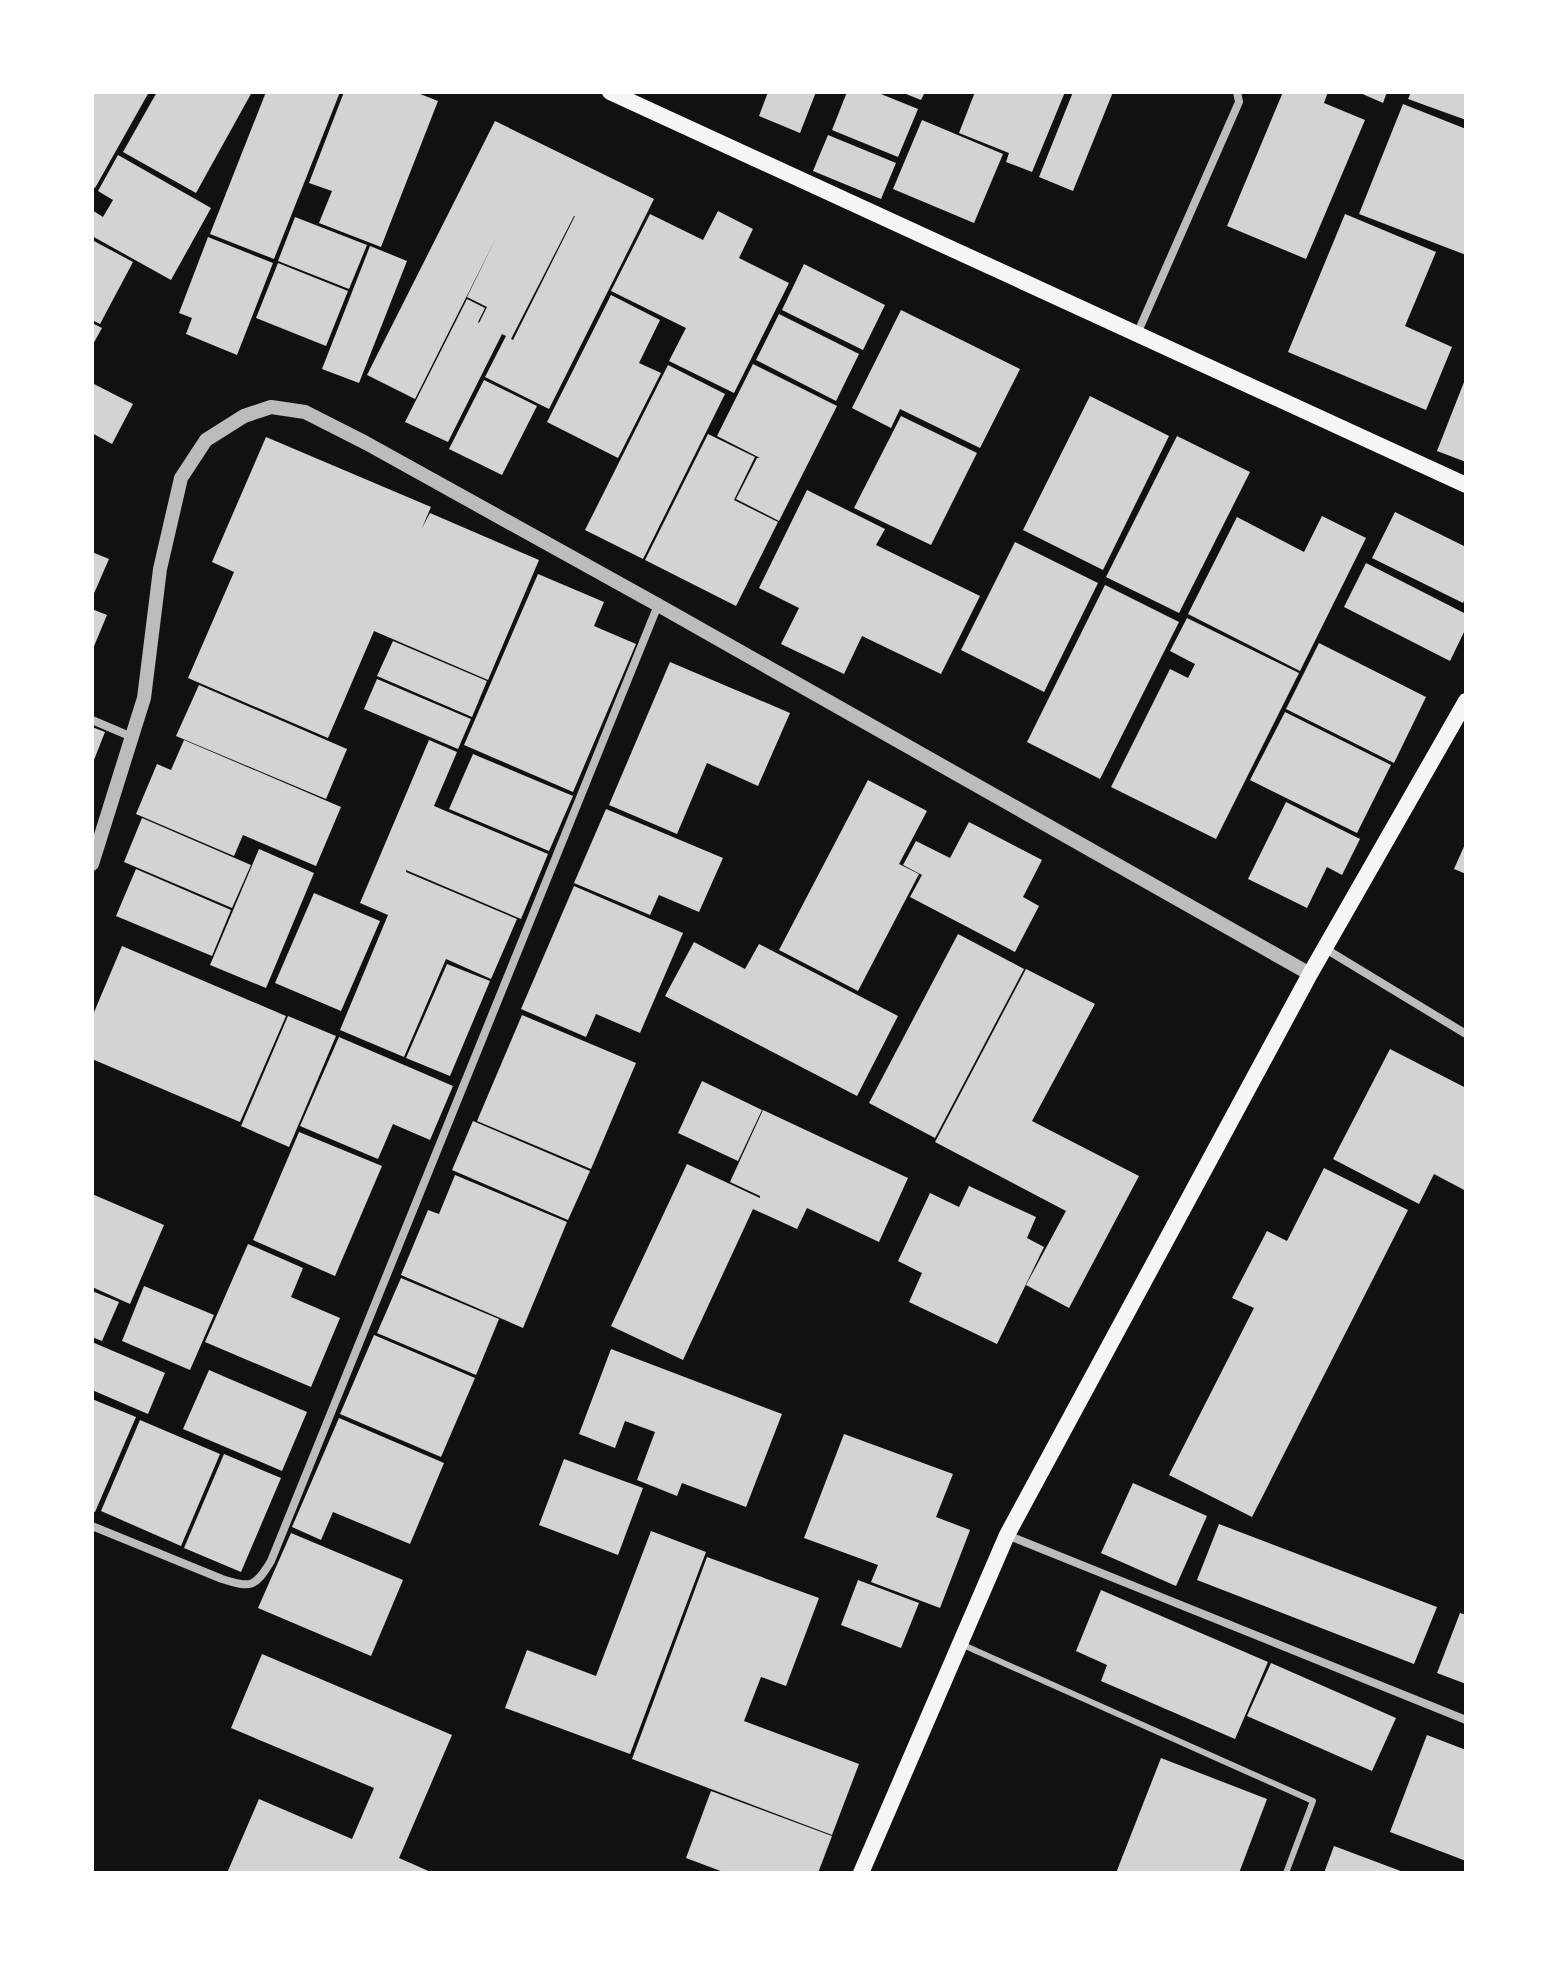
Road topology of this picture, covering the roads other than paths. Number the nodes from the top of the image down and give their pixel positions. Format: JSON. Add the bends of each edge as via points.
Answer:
{"nodes":[{"id":1,"x":610,"y":92,"type":"edge"},
{"id":2,"x":1237,"y":92,"type":"edge"},
{"id":3,"x":1137,"y":334,"type":"junction"},
{"id":4,"x":1466,"y":485,"type":"edge"},
{"id":5,"x":658,"y":605,"type":"junction"},
{"id":6,"x":1466,"y":701,"type":"edge"},
{"id":7,"x":92,"y":720,"type":"edge"},
{"id":8,"x":132,"y":737,"type":"junction"},
{"id":9,"x":92,"y":864,"type":"edge"},
{"id":10,"x":1324,"y":948,"type":"junction"},
{"id":11,"x":1310,"y":974,"type":"junction"},
{"id":12,"x":1466,"y":1034,"type":"edge"},
{"id":13,"x":92,"y":1526,"type":"edge"},
{"id":14,"x":1007,"y":1535,"type":"junction"},
{"id":15,"x":961,"y":1644,"type":"junction"},
{"id":16,"x":1466,"y":1720,"type":"edge"},
{"id":17,"x":862,"y":1873,"type":"edge"},
{"id":18,"x":1286,"y":1873,"type":"edge"}],
"edges":[{"from":1,"to":3,"type":"main road"},
{"from":2,"to":3,"type":"street","via":[[1239,102]]},
{"from":3,"to":4,"type":"main road"},
{"from":5,"to":8,"type":"street","via":[[366,443],[305,412],[271,407],[244,416],[206,440],[181,478],[160,569],[144,698]]},
{"from":5,"to":11,"type":"street"},
{"from":5,"to":13,"type":"street","via":[[263,1574],[243,1586]]},
{"from":6,"to":10,"type":"main road"},
{"from":7,"to":8,"type":"street"},
{"from":8,"to":9,"type":"street"},
{"from":10,"to":11,"type":"main road"},
{"from":10,"to":12,"type":"street"},
{"from":11,"to":14,"type":"main road"},
{"from":14,"to":15,"type":"main road"},
{"from":14,"to":16,"type":"street"},
{"from":15,"to":17,"type":"main road"},
{"from":15,"to":18,"type":"lane","via":[[1313,1801]]}]}
